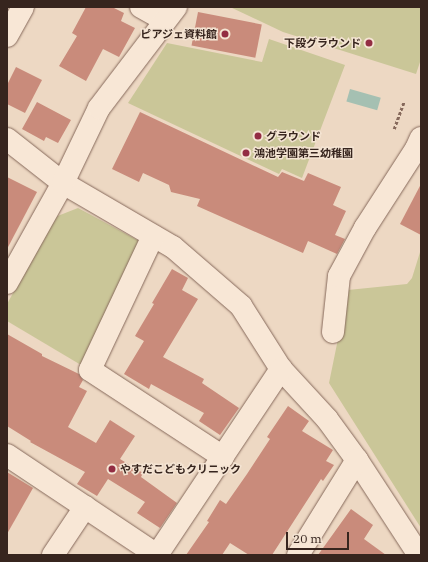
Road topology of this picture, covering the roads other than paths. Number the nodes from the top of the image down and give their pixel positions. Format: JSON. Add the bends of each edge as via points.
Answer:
{"nodes":[{"id":1,"x":24,"y":7,"type":"edge"},
{"id":2,"x":141,"y":7,"type":"edge"},
{"id":3,"x":170,"y":13,"type":"edge"},
{"id":4,"x":7,"y":36,"type":"edge"},
{"id":5,"x":421,"y":138,"type":"edge"},
{"id":6,"x":7,"y":139,"type":"edge"},
{"id":7,"x":63,"y":183,"type":"junction"},
{"id":8,"x":154,"y":236,"type":"junction"},
{"id":9,"x":7,"y":283,"type":"edge"},
{"id":10,"x":333,"y":332,"type":"dead end"},
{"id":11,"x":281,"y":369,"type":"junction"},
{"id":12,"x":7,"y":455,"type":"edge"},
{"id":13,"x":223,"y":457,"type":"junction"},
{"id":14,"x":357,"y":460,"type":"junction"},
{"id":15,"x":85,"y":507,"type":"junction"},
{"id":16,"x":53,"y":555,"type":"edge"},
{"id":17,"x":157,"y":555,"type":"edge"},
{"id":18,"x":298,"y":555,"type":"edge"},
{"id":19,"x":419,"y":555,"type":"edge"}],
"edges":[{"from":1,"to":4,"type":"street"},
{"from":2,"to":3,"type":"street"},
{"from":3,"to":7,"type":"street","via":[[99,108]]},
{"from":5,"to":10,"type":"street","via":[[365,228],[339,276]]},
{"from":6,"to":7,"type":"street"},
{"from":7,"to":8,"type":"street"},
{"from":7,"to":9,"type":"street"},
{"from":8,"to":11,"type":"street","via":[[173,247],[241,306]]},
{"from":8,"to":13,"type":"street","via":[[90,370]]},
{"from":11,"to":13,"type":"street"},
{"from":11,"to":14,"type":"street","via":[[327,419]]},
{"from":12,"to":15,"type":"street"},
{"from":13,"to":17,"type":"street"},
{"from":14,"to":18,"type":"street"},
{"from":14,"to":19,"type":"street"},
{"from":15,"to":16,"type":"street"},
{"from":15,"to":17,"type":"street"}]}
